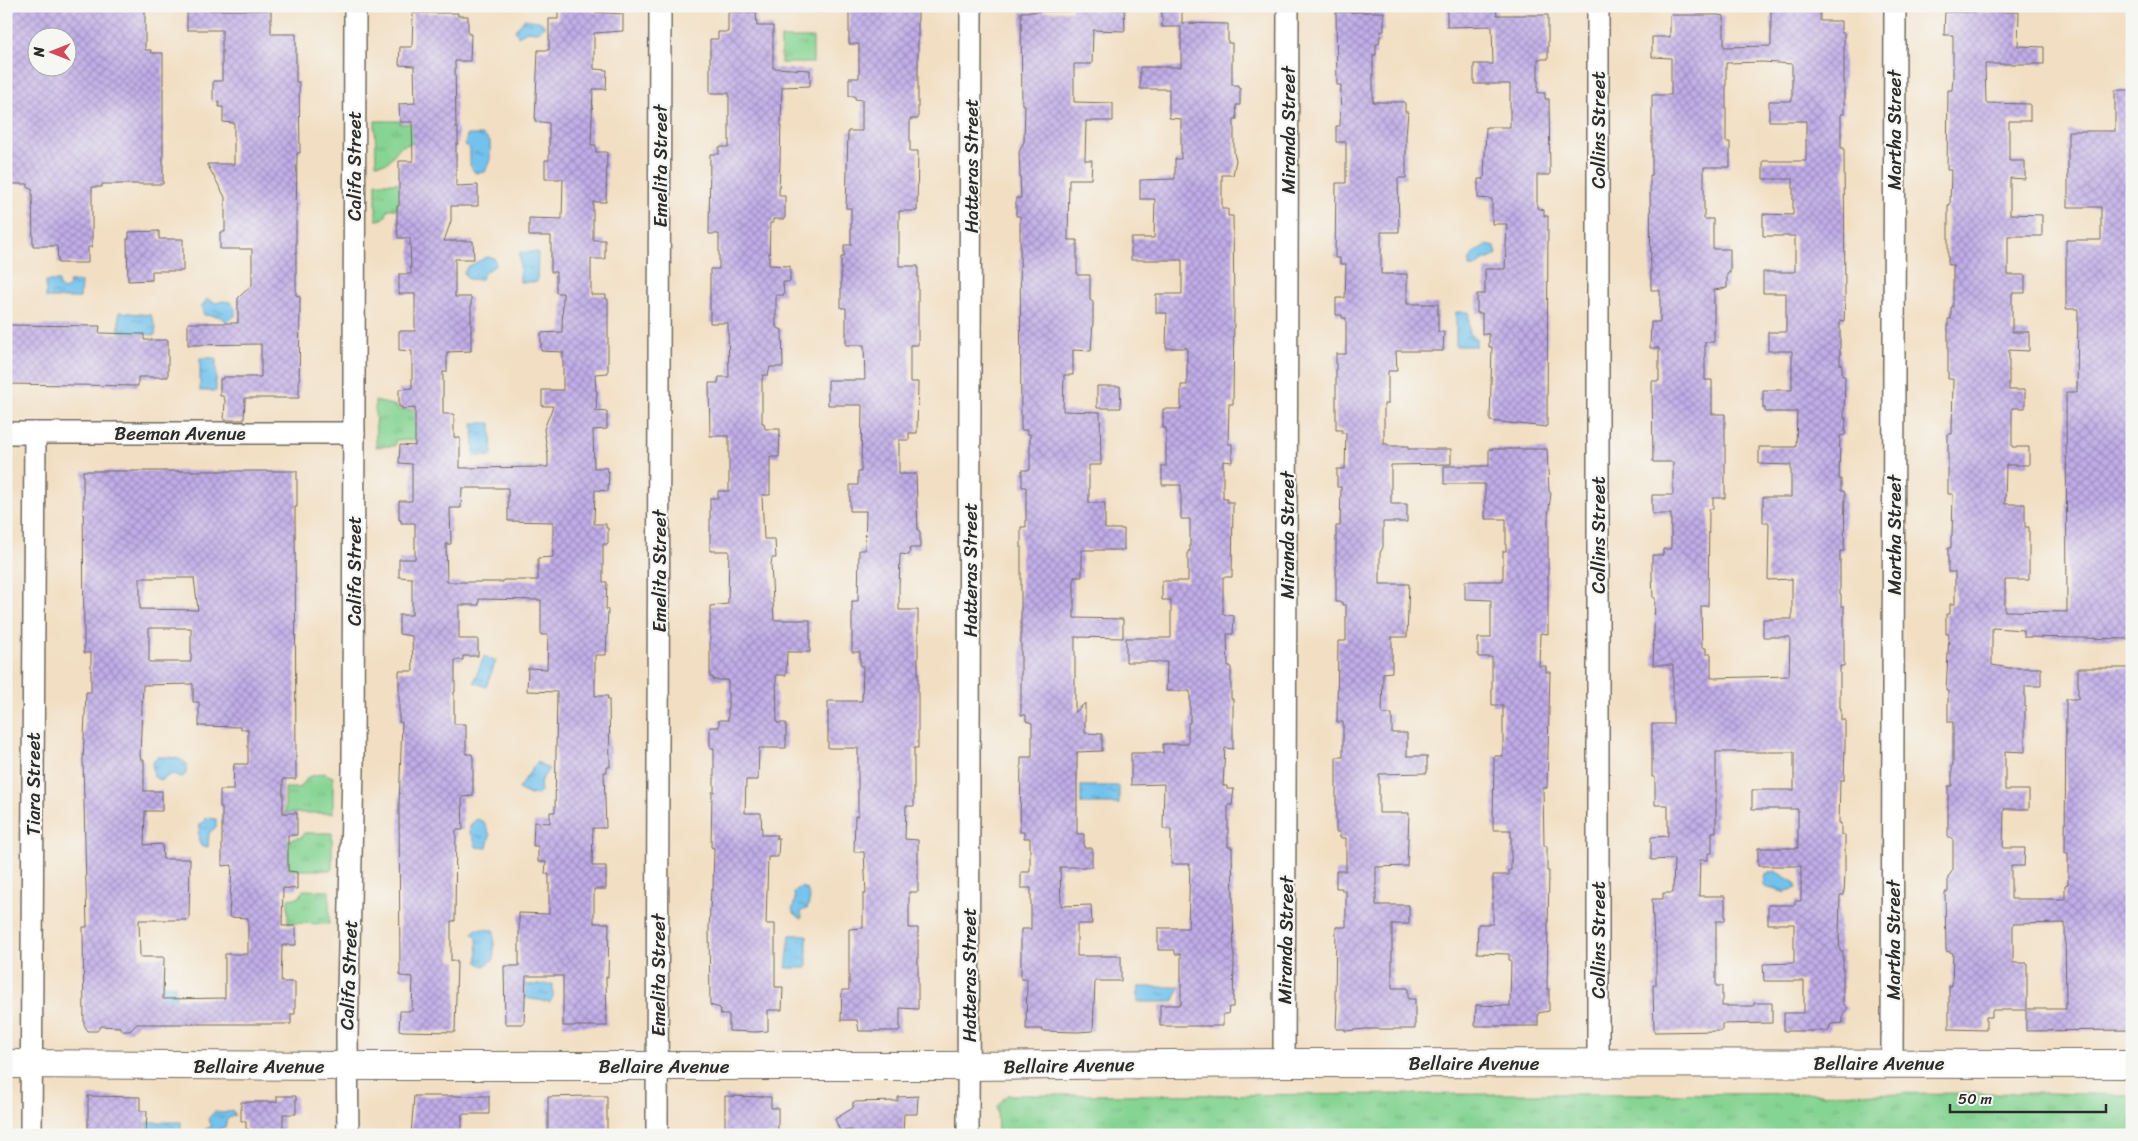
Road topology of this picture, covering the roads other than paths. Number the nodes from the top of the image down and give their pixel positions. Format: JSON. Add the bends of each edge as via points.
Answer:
{"nodes":[{"id":1,"x":355,"y":6,"type":"edge"},
{"id":2,"x":660,"y":6,"type":"edge"},
{"id":3,"x":971,"y":6,"type":"edge"},
{"id":4,"x":1288,"y":6,"type":"edge"},
{"id":5,"x":1598,"y":6,"type":"edge"},
{"id":6,"x":1895,"y":6,"type":"edge"},
{"id":7,"x":6,"y":433,"type":"edge"},
{"id":8,"x":36,"y":433,"type":"junction"},
{"id":9,"x":354,"y":433,"type":"junction"},
{"id":10,"x":1284,"y":1063,"type":"junction"},
{"id":11,"x":1598,"y":1063,"type":"junction"},
{"id":12,"x":1892,"y":1063,"type":"junction"},
{"id":13,"x":18,"y":1064,"type":"edge"},
{"id":14,"x":2132,"y":1064,"type":"edge"},
{"id":15,"x":658,"y":1065,"type":"junction"},
{"id":16,"x":347,"y":1066,"type":"junction"},
{"id":17,"x":968,"y":1066,"type":"junction"},
{"id":18,"x":31,"y":1135,"type":"edge"},
{"id":19,"x":348,"y":1135,"type":"edge"},
{"id":20,"x":657,"y":1135,"type":"edge"},
{"id":21,"x":968,"y":1135,"type":"edge"}],
"edges":[{"from":1,"to":9,"type":"street","name":"Califa Street"},
{"from":2,"to":15,"type":"street","name":"Emelita Street"},
{"from":3,"to":17,"type":"street","name":"Hatteras Street"},
{"from":4,"to":10,"type":"street","name":"Miranda Street"},
{"from":5,"to":11,"type":"street","name":"Collins Street"},
{"from":6,"to":12,"type":"street","name":"Martha Street"},
{"from":7,"to":8,"type":"street","name":"Beeman Avenue"},
{"from":8,"to":9,"type":"street","name":"Beeman Avenue"},
{"from":8,"to":13,"type":"street","name":"Tiara Street"},
{"from":9,"to":16,"type":"street","name":"Califa Street","via":[[353,816]]},
{"from":10,"to":11,"type":"street","name":"Bellaire Avenue"},
{"from":10,"to":17,"type":"street","name":"Bellaire Avenue"},
{"from":11,"to":12,"type":"street","name":"Bellaire Avenue"},
{"from":12,"to":14,"type":"street","name":"Bellaire Avenue"},
{"from":13,"to":16,"type":"street","name":"Bellaire Avenue"},
{"from":13,"to":18,"type":"street","name":"Tiara Street"},
{"from":15,"to":16,"type":"street","name":"Bellaire Avenue"},
{"from":15,"to":17,"type":"street","name":"Bellaire Avenue"},
{"from":15,"to":20,"type":"street","name":"Emelita Street"},
{"from":16,"to":19,"type":"street","name":"Califa Street"},
{"from":17,"to":21,"type":"street","name":"Hatteras Street"}]}
